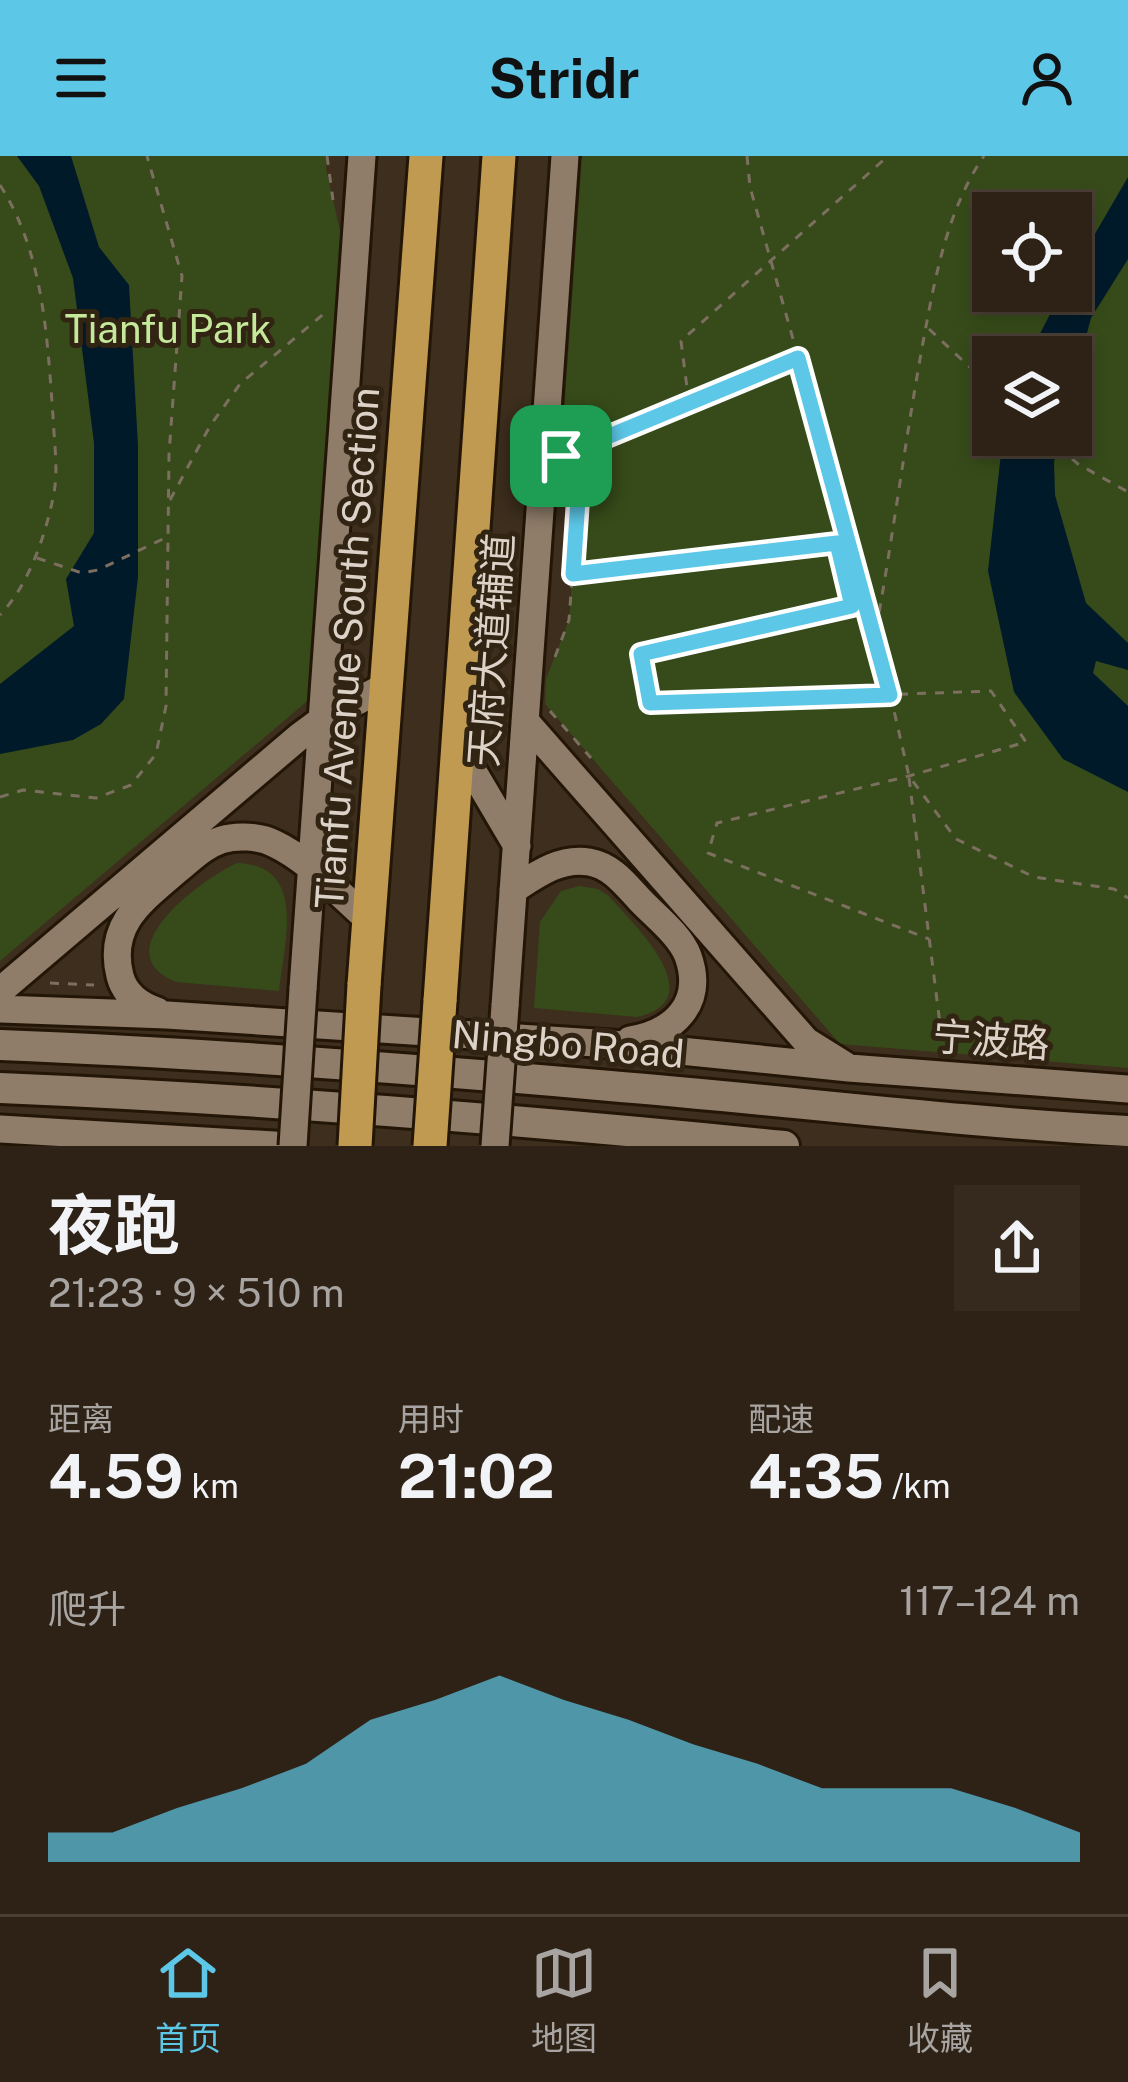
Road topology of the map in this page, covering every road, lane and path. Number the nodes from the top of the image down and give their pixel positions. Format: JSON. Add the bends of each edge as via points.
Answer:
{"nodes":[{"id":1,"x":147,"y":156,"type":"edge"},
{"id":2,"x":327,"y":156,"type":"edge"},
{"id":3,"x":362,"y":156,"type":"edge"},
{"id":4,"x":426,"y":156,"type":"edge"},
{"id":5,"x":499,"y":156,"type":"edge"},
{"id":6,"x":565,"y":156,"type":"edge"},
{"id":7,"x":747,"y":156,"type":"edge"},
{"id":8,"x":888,"y":156,"type":"edge"},
{"id":9,"x":984,"y":156,"type":"edge"},
{"id":10,"x":0,"y":185,"type":"edge"},
{"id":11,"x":334,"y":204,"type":"dead end"},
{"id":12,"x":770,"y":260,"type":"junction"},
{"id":13,"x":338,"y":303,"type":"dead end"},
{"id":14,"x":926,"y":326,"type":"junction"},
{"id":15,"x":798,"y":358,"type":"junction"},
{"id":16,"x":972,"y":369,"type":"edge"},
{"id":17,"x":689,"y":403,"type":"junction"},
{"id":18,"x":1069,"y":456,"type":"edge"},
{"id":19,"x":1128,"y":492,"type":"edge"},
{"id":20,"x":169,"y":501,"type":"junction"},
{"id":21,"x":168,"y":536,"type":"junction"},
{"id":22,"x":35,"y":557,"type":"junction"},
{"id":23,"x":573,"y":574,"type":"junction"},
{"id":24,"x":0,"y":615,"type":"edge"},
{"id":25,"x":876,"y":632,"type":"junction"},
{"id":26,"x":554,"y":659,"type":"dead end"},
{"id":27,"x":386,"y":686,"type":"junction"},
{"id":28,"x":890,"y":695,"type":"junction"},
{"id":29,"x":535,"y":712,"type":"junction"},
{"id":30,"x":323,"y":719,"type":"junction"},
{"id":31,"x":458,"y":746,"type":"junction"},
{"id":32,"x":591,"y":758,"type":"dead end"},
{"id":33,"x":909,"y":776,"type":"junction"},
{"id":34,"x":0,"y":796,"type":"edge"},
{"id":35,"x":517,"y":846,"type":"junction"},
{"id":36,"x":312,"y":870,"type":"junction"},
{"id":37,"x":513,"y":890,"type":"junction"},
{"id":38,"x":1128,"y":898,"type":"edge"},
{"id":39,"x":368,"y":919,"type":"junction"},
{"id":40,"x":929,"y":939,"type":"junction"},
{"id":41,"x":0,"y":991,"type":"edge"},
{"id":42,"x":0,"y":1009,"type":"edge"},
{"id":43,"x":167,"y":1015,"type":"junction"},
{"id":44,"x":610,"y":1044,"type":"junction"},
{"id":45,"x":0,"y":1045,"type":"edge"},
{"id":46,"x":944,"y":1054,"type":"dead end"},
{"id":47,"x":849,"y":1068,"type":"junction"},
{"id":48,"x":0,"y":1088,"type":"edge"},
{"id":49,"x":1128,"y":1089,"type":"edge"},
{"id":50,"x":0,"y":1129,"type":"edge"},
{"id":51,"x":1128,"y":1131,"type":"edge"},
{"id":52,"x":140,"y":1141,"type":"edge"},
{"id":53,"x":292,"y":1146,"type":"edge"},
{"id":54,"x":355,"y":1146,"type":"edge"},
{"id":55,"x":430,"y":1146,"type":"edge"},
{"id":56,"x":495,"y":1146,"type":"edge"},
{"id":57,"x":784,"y":1146,"type":"edge"}],
"edges":[{"from":1,"to":20,"type":"path","via":[[182,276]]},
{"from":2,"to":11,"type":"path"},
{"from":3,"to":30,"type":"street"},
{"from":4,"to":27,"type":"highway","name":"Tianfu Avenue South Section"},
{"from":5,"to":31,"type":"highway"},
{"from":6,"to":29,"type":"street","name":"天府大道辅道"},
{"from":7,"to":12,"type":"path"},
{"from":8,"to":12,"type":"path"},
{"from":9,"to":14,"type":"path","via":[[957,208]]},
{"from":10,"to":22,"type":"path","via":[[16,210],[46,314],[56,471]]},
{"from":12,"to":15,"type":"path"},
{"from":12,"to":17,"type":"path","via":[[681,341]]},
{"from":13,"to":20,"type":"path","via":[[240,384]]},
{"from":14,"to":16,"type":"path"},
{"from":14,"to":25,"type":"path"},
{"from":15,"to":17,"type":"path"},
{"from":15,"to":25,"type":"path"},
{"from":17,"to":23,"type":"path","via":[[561,456],[578,500]]},
{"from":18,"to":19,"type":"path"},
{"from":20,"to":21,"type":"path"},
{"from":21,"to":22,"type":"path","via":[[82,573]]},
{"from":21,"to":34,"type":"path","via":[[166,706],[156,754],[131,784],[96,798],[23,790]]},
{"from":22,"to":24,"type":"path"},
{"from":23,"to":26,"type":"path","via":[[569,620]]},
{"from":23,"to":28,"type":"path","via":[[837,543],[852,606],[641,654],[650,703]]},
{"from":25,"to":28,"type":"path"},
{"from":27,"to":30,"type":"street"},
{"from":27,"to":39,"type":"highway","name":"Tianfu Avenue South Section"},
{"from":28,"to":33,"type":"path"},
{"from":28,"to":33,"type":"path","via":[[991,691],[1026,742]]},
{"from":29,"to":32,"type":"path"},
{"from":29,"to":35,"type":"street","name":"天府大道辅道"},
{"from":29,"to":47,"type":"street","via":[[806,1041]]},
{"from":30,"to":36,"type":"street"},
{"from":30,"to":41,"type":"street"},
{"from":31,"to":35,"type":"street"},
{"from":31,"to":55,"type":"highway","bridge":true},
{"from":33,"to":38,"type":"path","via":[[956,838],[1034,877]]},
{"from":33,"to":40,"type":"path"},
{"from":33,"to":40,"type":"path","via":[[717,823],[708,853]]},
{"from":35,"to":37,"type":"street","name":"天府大道辅道"},
{"from":36,"to":39,"type":"street"},
{"from":36,"to":43,"type":"street","via":[[274,843],[238,837],[203,849],[137,904],[116,940],[122,986],[140,1005]]},
{"from":36,"to":53,"type":"street","bridge":true},
{"from":37,"to":44,"type":"street","via":[[561,863],[609,868],[688,956],[687,1007],[667,1030]]},
{"from":37,"to":56,"type":"street","name":"天府大道辅道","bridge":true},
{"from":39,"to":54,"type":"highway","name":"Tianfu Avenue South Section","bridge":true},
{"from":40,"to":46,"type":"path"},
{"from":42,"to":43,"type":"street","name":"宁波路"},
{"from":43,"to":44,"type":"street","name":"宁波路"},
{"from":44,"to":47,"type":"street","name":"宁波路"},
{"from":45,"to":51,"type":"main road","name":"Ningbo Road","via":[[609,1085]]},
{"from":47,"to":49,"type":"street","name":"宁波路"},
{"from":48,"to":57,"type":"main road","name":"Ningbo Road"},
{"from":50,"to":52,"type":"street"},
{"from":52,"to":53,"type":"street"}]}
